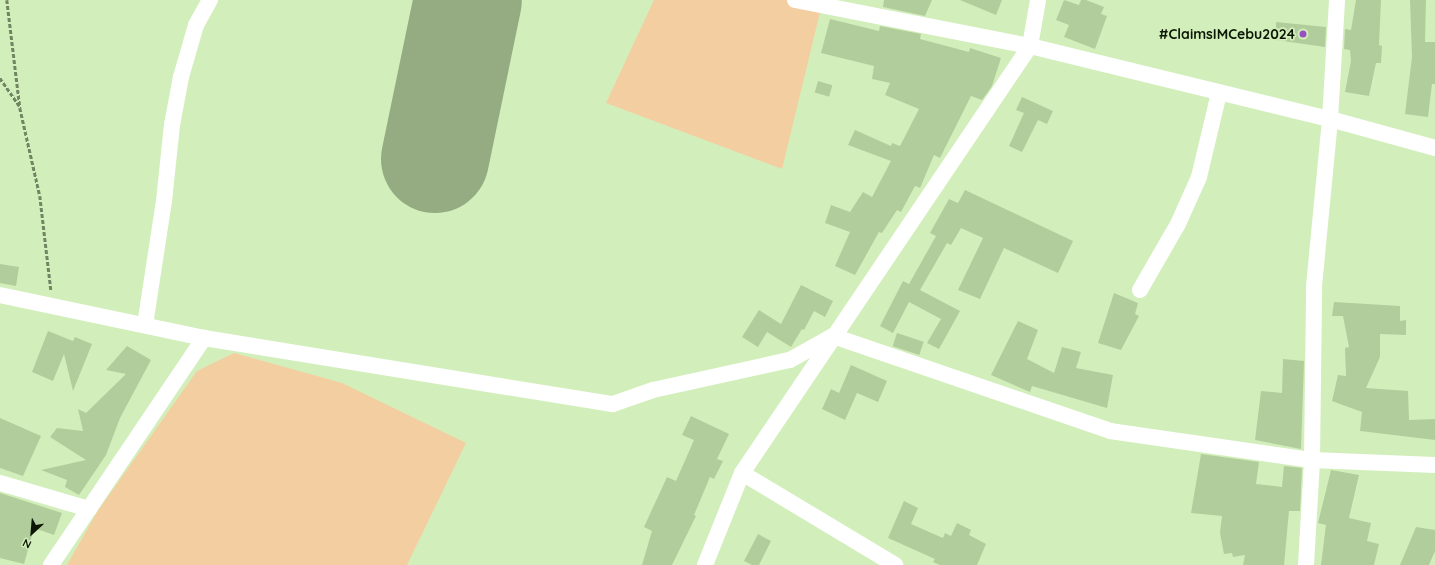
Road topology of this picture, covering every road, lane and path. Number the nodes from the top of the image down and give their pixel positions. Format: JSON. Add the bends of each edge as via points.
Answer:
{"nodes":[{"id":1,"x":7,"y":0,"type":"edge"},
{"id":2,"x":210,"y":0,"type":"edge"},
{"id":3,"x":795,"y":0,"type":"edge"},
{"id":4,"x":1038,"y":0,"type":"edge"},
{"id":5,"x":1337,"y":0,"type":"edge"},
{"id":6,"x":1030,"y":46,"type":"junction"},
{"id":7,"x":0,"y":78,"type":"edge"},
{"id":8,"x":1219,"y":92,"type":"junction"},
{"id":9,"x":20,"y":108,"type":"junction"},
{"id":10,"x":1330,"y":119,"type":"junction"},
{"id":11,"x":1435,"y":148,"type":"edge"},
{"id":12,"x":1140,"y":290,"type":"dead end"},
{"id":13,"x":0,"y":295,"type":"edge"},
{"id":14,"x":53,"y":304,"type":"junction"},
{"id":15,"x":145,"y":326,"type":"junction"},
{"id":16,"x":832,"y":336,"type":"junction"},
{"id":17,"x":204,"y":338,"type":"junction"},
{"id":18,"x":1312,"y":460,"type":"junction"},
{"id":19,"x":1435,"y":465,"type":"edge"},
{"id":20,"x":742,"y":473,"type":"junction"},
{"id":21,"x":0,"y":483,"type":"edge"},
{"id":22,"x":89,"y":509,"type":"junction"},
{"id":23,"x":51,"y":565,"type":"edge"},
{"id":24,"x":705,"y":565,"type":"edge"},
{"id":25,"x":895,"y":565,"type":"edge"},
{"id":26,"x":1306,"y":565,"type":"edge"}],
"edges":[{"from":1,"to":9,"type":"path"},
{"from":2,"to":15,"type":"street","via":[[196,25],[181,77],[172,125],[164,201]]},
{"from":3,"to":6,"type":"street"},
{"from":4,"to":6,"type":"street"},
{"from":5,"to":10,"type":"street"},
{"from":6,"to":8,"type":"street"},
{"from":6,"to":16,"type":"street"},
{"from":7,"to":9,"type":"path"},
{"from":8,"to":10,"type":"street"},
{"from":8,"to":12,"type":"street","via":[[1199,177],[1178,224]]},
{"from":9,"to":14,"type":"path","via":[[40,196]]},
{"from":10,"to":11,"type":"street"},
{"from":10,"to":18,"type":"street","via":[[1314,286]]},
{"from":13,"to":14,"type":"street"},
{"from":14,"to":15,"type":"street"},
{"from":15,"to":17,"type":"street"},
{"from":16,"to":17,"type":"street","via":[[790,360],[653,390],[613,404]]},
{"from":16,"to":18,"type":"street","via":[[1110,430]]},
{"from":16,"to":20,"type":"street"},
{"from":17,"to":22,"type":"street"},
{"from":18,"to":19,"type":"street"},
{"from":18,"to":26,"type":"street"},
{"from":20,"to":24,"type":"street"},
{"from":20,"to":25,"type":"street"},
{"from":21,"to":22,"type":"street"},
{"from":22,"to":23,"type":"street"}]}
